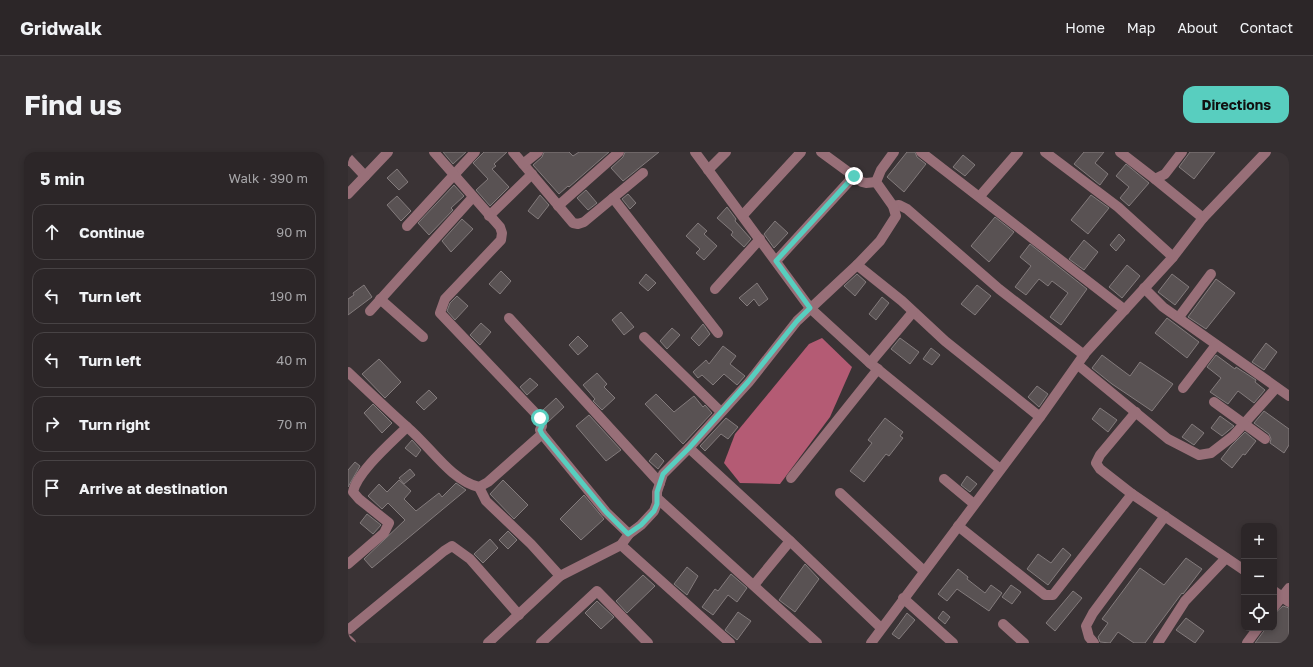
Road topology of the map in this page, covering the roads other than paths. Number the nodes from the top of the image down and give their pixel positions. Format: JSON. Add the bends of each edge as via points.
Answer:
{"nodes":[{"id":1,"x":388,"y":152,"type":"edge"},
{"id":2,"x":434,"y":152,"type":"edge"},
{"id":3,"x":475,"y":152,"type":"edge"},
{"id":4,"x":514,"y":152,"type":"edge"},
{"id":5,"x":538,"y":152,"type":"edge"},
{"id":6,"x":619,"y":152,"type":"edge"},
{"id":7,"x":695,"y":152,"type":"edge"},
{"id":8,"x":726,"y":152,"type":"edge"},
{"id":9,"x":801,"y":152,"type":"edge"},
{"id":10,"x":821,"y":152,"type":"edge"},
{"id":11,"x":894,"y":152,"type":"edge"},
{"id":12,"x":921,"y":152,"type":"edge"},
{"id":13,"x":1018,"y":152,"type":"edge"},
{"id":14,"x":1045,"y":152,"type":"edge"},
{"id":15,"x":1120,"y":152,"type":"edge"},
{"id":16,"x":1182,"y":152,"type":"edge"},
{"id":17,"x":1266,"y":152,"type":"edge"},
{"id":18,"x":348,"y":158,"type":"edge"},
{"id":19,"x":523,"y":164,"type":"junction"},
{"id":20,"x":708,"y":170,"type":"junction"},
{"id":21,"x":643,"y":173,"type":"dead end"},
{"id":22,"x":454,"y":174,"type":"junction"},
{"id":23,"x":532,"y":174,"type":"junction"},
{"id":24,"x":365,"y":176,"type":"junction"},
{"id":25,"x":854,"y":176,"type":"junction"},
{"id":26,"x":1155,"y":179,"type":"junction"},
{"id":27,"x":876,"y":182,"type":"junction"},
{"id":28,"x":348,"y":194,"type":"edge"},
{"id":29,"x":980,"y":196,"type":"junction"},
{"id":30,"x":473,"y":197,"type":"junction"},
{"id":31,"x":613,"y":198,"type":"junction"},
{"id":32,"x":558,"y":206,"type":"junction"},
{"id":33,"x":893,"y":206,"type":"junction"},
{"id":34,"x":743,"y":215,"type":"junction"},
{"id":35,"x":490,"y":216,"type":"junction"},
{"id":36,"x":1203,"y":218,"type":"junction"},
{"id":37,"x":407,"y":226,"type":"dead end"},
{"id":38,"x":760,"y":239,"type":"junction"},
{"id":39,"x":1173,"y":257,"type":"junction"},
{"id":40,"x":776,"y":261,"type":"junction"},
{"id":41,"x":857,"y":265,"type":"junction"},
{"id":42,"x":1211,"y":274,"type":"dead end"},
{"id":43,"x":1144,"y":288,"type":"junction"},
{"id":44,"x":715,"y":289,"type":"dead end"},
{"id":45,"x":380,"y":299,"type":"junction"},
{"id":46,"x":810,"y":308,"type":"junction"},
{"id":47,"x":1125,"y":310,"type":"junction"},
{"id":48,"x":370,"y":311,"type":"dead end"},
{"id":49,"x":913,"y":312,"type":"junction"},
{"id":50,"x":509,"y":318,"type":"dead end"},
{"id":51,"x":1179,"y":318,"type":"junction"},
{"id":52,"x":718,"y":333,"type":"dead end"},
{"id":53,"x":644,"y":336,"type":"dead end"},
{"id":54,"x":423,"y":337,"type":"dead end"},
{"id":55,"x":1216,"y":344,"type":"junction"},
{"id":56,"x":1084,"y":356,"type":"junction"},
{"id":57,"x":1078,"y":365,"type":"junction"},
{"id":58,"x":874,"y":366,"type":"junction"},
{"id":59,"x":348,"y":372,"type":"edge"},
{"id":60,"x":1183,"y":388,"type":"dead end"},
{"id":61,"x":1276,"y":388,"type":"junction"},
{"id":62,"x":1289,"y":396,"type":"edge"},
{"id":63,"x":1214,"y":402,"type":"dead end"},
{"id":64,"x":721,"y":412,"type":"junction"},
{"id":65,"x":1136,"y":412,"type":"junction"},
{"id":66,"x":1040,"y":417,"type":"junction"},
{"id":67,"x":1244,"y":424,"type":"junction"},
{"id":68,"x":407,"y":427,"type":"junction"},
{"id":69,"x":542,"y":434,"type":"junction"},
{"id":70,"x":1265,"y":439,"type":"dead end"},
{"id":71,"x":689,"y":448,"type":"junction"},
{"id":72,"x":1000,"y":469,"type":"junction"},
{"id":73,"x":791,"y":478,"type":"dead end"},
{"id":74,"x":944,"y":479,"type":"dead end"},
{"id":75,"x":660,"y":483,"type":"junction"},
{"id":76,"x":479,"y":487,"type":"junction"},
{"id":77,"x":840,"y":493,"type":"dead end"},
{"id":78,"x":1132,"y":494,"type":"junction"},
{"id":79,"x":657,"y":498,"type":"junction"},
{"id":80,"x":974,"y":504,"type":"junction"},
{"id":81,"x":1165,"y":516,"type":"junction"},
{"id":82,"x":958,"y":526,"type":"junction"},
{"id":83,"x":628,"y":534,"type":"junction"},
{"id":84,"x":790,"y":541,"type":"junction"},
{"id":85,"x":621,"y":545,"type":"junction"},
{"id":86,"x":1226,"y":558,"type":"junction"},
{"id":87,"x":348,"y":564,"type":"edge"},
{"id":88,"x":1241,"y":568,"type":"edge"},
{"id":89,"x":924,"y":571,"type":"junction"},
{"id":90,"x":560,"y":576,"type":"junction"},
{"id":91,"x":754,"y":584,"type":"junction"},
{"id":92,"x":1289,"y":588,"type":"edge"},
{"id":93,"x":1282,"y":597,"type":"edge"},
{"id":94,"x":903,"y":598,"type":"junction"},
{"id":95,"x":519,"y":615,"type":"junction"},
{"id":96,"x":1003,"y":624,"type":"dead end"},
{"id":97,"x":881,"y":628,"type":"junction"},
{"id":98,"x":348,"y":630,"type":"edge"},
{"id":99,"x":1256,"y":631,"type":"edge"},
{"id":100,"x":348,"y":640,"type":"edge"},
{"id":101,"x":1092,"y":642,"type":"edge"},
{"id":102,"x":351,"y":643,"type":"edge"},
{"id":103,"x":488,"y":643,"type":"edge"},
{"id":104,"x":542,"y":643,"type":"edge"},
{"id":105,"x":648,"y":643,"type":"edge"},
{"id":106,"x":730,"y":643,"type":"edge"},
{"id":107,"x":817,"y":643,"type":"edge"},
{"id":108,"x":871,"y":643,"type":"edge"},
{"id":109,"x":953,"y":643,"type":"edge"},
{"id":110,"x":1024,"y":643,"type":"edge"},
{"id":111,"x":1158,"y":643,"type":"edge"},
{"id":112,"x":1247,"y":643,"type":"edge"}],
"edges":[{"from":1,"to":24,"type":"street"},
{"from":2,"to":22,"type":"street"},
{"from":3,"to":22,"type":"street"},
{"from":4,"to":19,"type":"street"},
{"from":5,"to":19,"type":"street"},
{"from":6,"to":32,"type":"street"},
{"from":7,"to":20,"type":"street"},
{"from":8,"to":20,"type":"street"},
{"from":9,"to":34,"type":"street"},
{"from":10,"to":25,"type":"street"},
{"from":11,"to":27,"type":"street"},
{"from":12,"to":29,"type":"street"},
{"from":13,"to":29,"type":"street"},
{"from":14,"to":39,"type":"street","via":[[1118,207]]},
{"from":15,"to":26,"type":"street"},
{"from":16,"to":26,"type":"street","via":[[1166,174]]},
{"from":17,"to":36,"type":"street"},
{"from":18,"to":24,"type":"street"},
{"from":19,"to":23,"type":"street"},
{"from":20,"to":34,"type":"street"},
{"from":21,"to":31,"type":"street"},
{"from":22,"to":30,"type":"street"},
{"from":22,"to":37,"type":"street"},
{"from":23,"to":32,"type":"street"},
{"from":23,"to":35,"type":"street"},
{"from":24,"to":28,"type":"street"},
{"from":25,"to":27,"type":"street","via":[[866,183]]},
{"from":25,"to":40,"type":"street"},
{"from":26,"to":36,"type":"street"},
{"from":27,"to":33,"type":"street"},
{"from":29,"to":47,"type":"street"},
{"from":30,"to":35,"type":"street"},
{"from":30,"to":45,"type":"street"},
{"from":31,"to":32,"type":"street","via":[[578,224],[573,223]]},
{"from":31,"to":52,"type":"street"},
{"from":33,"to":41,"type":"street","via":[[896,216],[893,222]]},
{"from":33,"to":56,"type":"street","via":[[899,205],[907,209]]},
{"from":34,"to":38,"type":"street"},
{"from":35,"to":69,"type":"street","via":[[500,227],[501,240],[445,299],[440,313],[540,418]]},
{"from":36,"to":39,"type":"street"},
{"from":38,"to":40,"type":"street"},
{"from":38,"to":44,"type":"street"},
{"from":39,"to":43,"type":"street"},
{"from":40,"to":46,"type":"street"},
{"from":41,"to":46,"type":"street"},
{"from":41,"to":49,"type":"street"},
{"from":42,"to":51,"type":"street"},
{"from":43,"to":47,"type":"street"},
{"from":43,"to":51,"type":"street","via":[[1163,307]]},
{"from":45,"to":48,"type":"street"},
{"from":45,"to":54,"type":"street"},
{"from":46,"to":58,"type":"street"},
{"from":46,"to":64,"type":"street"},
{"from":47,"to":56,"type":"street"},
{"from":49,"to":58,"type":"street"},
{"from":49,"to":66,"type":"street"},
{"from":50,"to":75,"type":"street"},
{"from":51,"to":55,"type":"street"},
{"from":53,"to":64,"type":"street"},
{"from":55,"to":60,"type":"street"},
{"from":55,"to":61,"type":"street"},
{"from":56,"to":57,"type":"street"},
{"from":57,"to":65,"type":"street"},
{"from":57,"to":66,"type":"street"},
{"from":58,"to":72,"type":"street"},
{"from":58,"to":73,"type":"street"},
{"from":59,"to":68,"type":"street"},
{"from":61,"to":62,"type":"street"},
{"from":61,"to":67,"type":"street"},
{"from":63,"to":67,"type":"street"},
{"from":64,"to":71,"type":"street"},
{"from":65,"to":67,"type":"street","via":[[1168,439],[1199,455],[1210,453]]},
{"from":65,"to":78,"type":"street","via":[[1096,463]]},
{"from":66,"to":72,"type":"street"},
{"from":67,"to":70,"type":"street"},
{"from":68,"to":76,"type":"street","via":[[468,485]]},
{"from":68,"to":87,"type":"street","via":[[354,486],[353,492],[388,523],[384,533]]},
{"from":69,"to":76,"type":"street"},
{"from":69,"to":83,"type":"street","via":[[606,512]]},
{"from":71,"to":75,"type":"street","via":[[663,474]]},
{"from":71,"to":84,"type":"street"},
{"from":72,"to":80,"type":"street"},
{"from":74,"to":80,"type":"street"},
{"from":75,"to":79,"type":"street"},
{"from":76,"to":90,"type":"street","via":[[486,501]]},
{"from":77,"to":89,"type":"street"},
{"from":78,"to":81,"type":"street"},
{"from":78,"to":82,"type":"street","via":[[1053,595],[1045,595]]},
{"from":79,"to":83,"type":"street","via":[[654,511]]},
{"from":79,"to":91,"type":"street"},
{"from":80,"to":82,"type":"street"},
{"from":81,"to":86,"type":"street"},
{"from":81,"to":101,"type":"street","via":[[1093,613],[1086,626]]},
{"from":82,"to":89,"type":"street"},
{"from":83,"to":85,"type":"street"},
{"from":84,"to":91,"type":"street"},
{"from":84,"to":97,"type":"street"},
{"from":85,"to":90,"type":"street"},
{"from":85,"to":106,"type":"street"},
{"from":86,"to":88,"type":"street"},
{"from":86,"to":111,"type":"street","via":[[1185,601]]},
{"from":89,"to":94,"type":"street"},
{"from":90,"to":95,"type":"street"},
{"from":91,"to":107,"type":"street"},
{"from":92,"to":93,"type":"street"},
{"from":94,"to":97,"type":"street"},
{"from":94,"to":109,"type":"street"},
{"from":95,"to":98,"type":"street","via":[[470,559],[452,546]]},
{"from":95,"to":103,"type":"street"},
{"from":96,"to":110,"type":"street"},
{"from":97,"to":108,"type":"street"},
{"from":99,"to":112,"type":"street"},
{"from":100,"to":102,"type":"street"},
{"from":104,"to":105,"type":"street","via":[[597,591]]}]}
